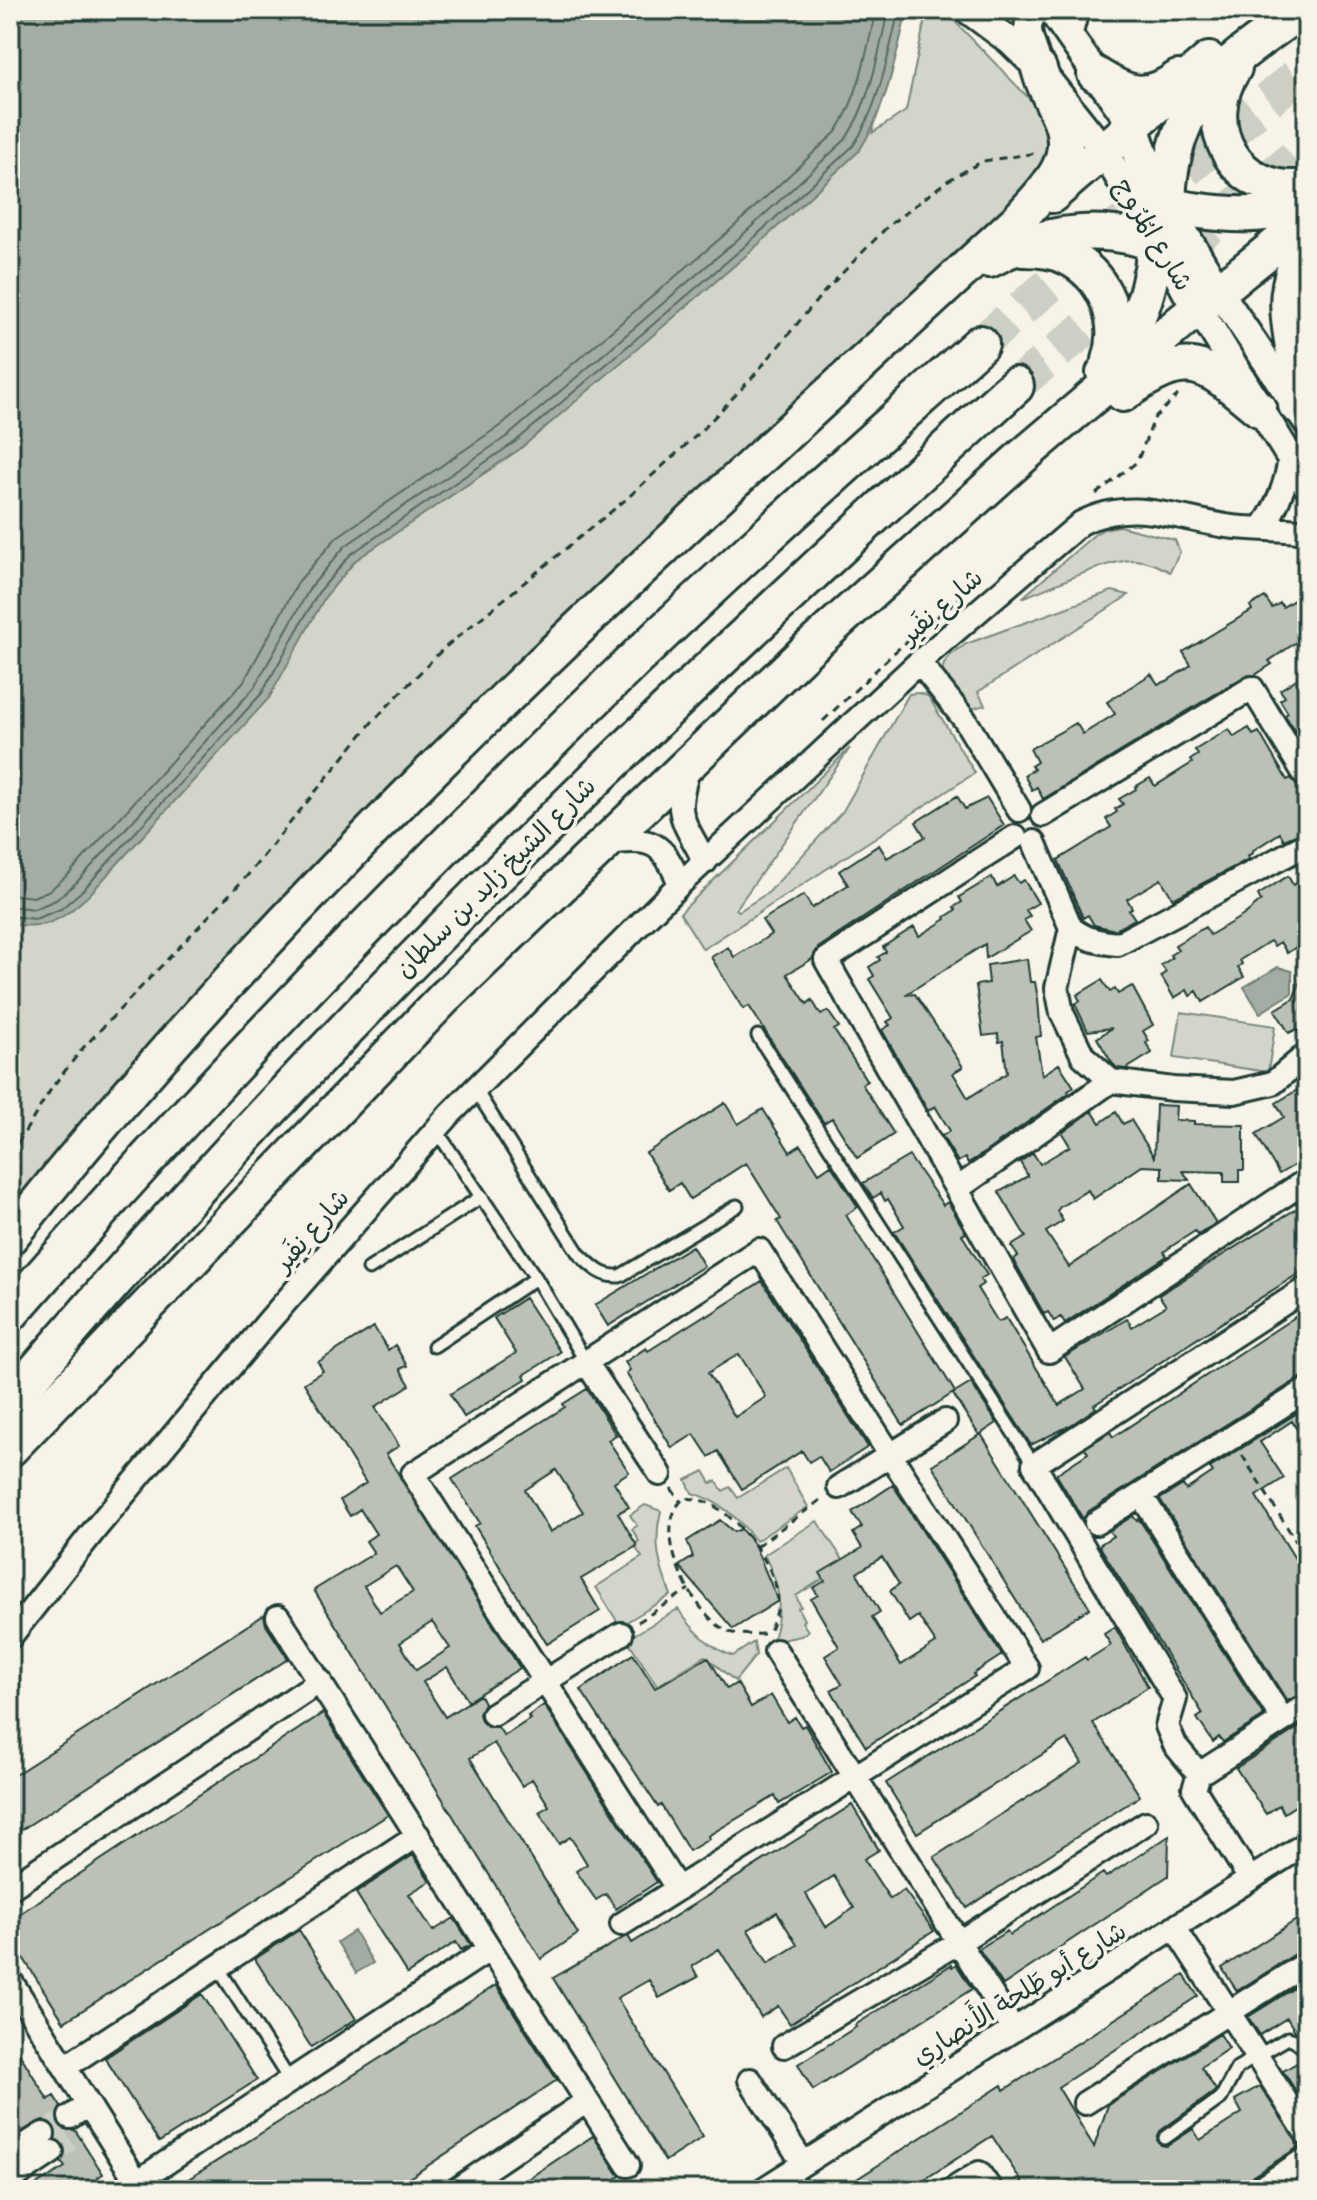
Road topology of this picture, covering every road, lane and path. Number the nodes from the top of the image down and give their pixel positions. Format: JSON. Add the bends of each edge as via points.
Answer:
{"nodes":[{"id":1,"x":968,"y":10,"type":"edge"},
{"id":2,"x":1036,"y":10,"type":"edge"},
{"id":3,"x":1051,"y":10,"type":"edge"},
{"id":4,"x":1077,"y":10,"type":"edge"},
{"id":5,"x":1272,"y":10,"type":"edge"},
{"id":6,"x":1301,"y":10,"type":"edge"},
{"id":7,"x":1070,"y":37,"type":"junction"},
{"id":8,"x":1240,"y":44,"type":"junction"},
{"id":9,"x":1039,"y":69,"type":"junction"},
{"id":10,"x":1095,"y":74,"type":"junction"},
{"id":11,"x":1132,"y":129,"type":"junction"},
{"id":12,"x":1065,"y":149,"type":"junction"},
{"id":13,"x":1104,"y":151,"type":"junction"},
{"id":14,"x":1307,"y":187,"type":"edge"},
{"id":15,"x":1160,"y":202,"type":"junction"},
{"id":16,"x":1307,"y":203,"type":"edge"},
{"id":17,"x":1019,"y":219,"type":"junction"},
{"id":18,"x":1307,"y":220,"type":"edge"},
{"id":19,"x":1307,"y":244,"type":"edge"},
{"id":20,"x":1165,"y":248,"type":"junction"},
{"id":21,"x":1002,"y":252,"type":"junction"},
{"id":22,"x":957,"y":277,"type":"junction"},
{"id":23,"x":1209,"y":299,"type":"junction"},
{"id":24,"x":980,"y":344,"type":"tunnel mouth"},
{"id":25,"x":1106,"y":372,"type":"junction"},
{"id":26,"x":1015,"y":386,"type":"tunnel mouth"},
{"id":27,"x":1259,"y":409,"type":"junction"},
{"id":28,"x":1302,"y":414,"type":"edge"},
{"id":29,"x":1065,"y":421,"type":"junction"},
{"id":30,"x":1023,"y":456,"type":"junction"},
{"id":31,"x":1290,"y":458,"type":"junction"},
{"id":32,"x":1307,"y":485,"type":"edge"},
{"id":33,"x":1262,"y":528,"type":"junction"},
{"id":34,"x":1307,"y":532,"type":"edge"},
{"id":35,"x":919,"y":662,"type":"junction"},
{"id":36,"x":691,"y":760,"type":"junction"},
{"id":37,"x":1307,"y":778,"type":"edge"},
{"id":38,"x":1019,"y":810,"type":"junction"},
{"id":39,"x":1043,"y":815,"type":"junction"},
{"id":40,"x":1024,"y":839,"type":"junction"},
{"id":41,"x":605,"y":843,"type":"junction"},
{"id":42,"x":1307,"y":844,"type":"edge"},
{"id":43,"x":705,"y":862,"type":"junction"},
{"id":44,"x":680,"y":884,"type":"junction"},
{"id":45,"x":1071,"y":928,"type":"junction"},
{"id":46,"x":758,"y":1036,"type":"dead end"},
{"id":47,"x":1307,"y":1054,"type":"edge"},
{"id":48,"x":1111,"y":1081,"type":"junction"},
{"id":49,"x":475,"y":1089,"type":"junction"},
{"id":50,"x":436,"y":1130,"type":"junction"},
{"id":51,"x":10,"y":1156,"type":"edge"},
{"id":52,"x":1307,"y":1180,"type":"edge"},
{"id":53,"x":957,"y":1189,"type":"junction"},
{"id":54,"x":481,"y":1197,"type":"junction"},
{"id":55,"x":737,"y":1206,"type":"dead end"},
{"id":56,"x":10,"y":1237,"type":"edge"},
{"id":57,"x":369,"y":1269,"type":"dead end"},
{"id":58,"x":536,"y":1278,"type":"junction"},
{"id":59,"x":1307,"y":1288,"type":"edge"},
{"id":60,"x":10,"y":1313,"type":"edge"},
{"id":61,"x":434,"y":1346,"type":"dead end"},
{"id":62,"x":586,"y":1362,"type":"junction"},
{"id":63,"x":1307,"y":1390,"type":"edge"},
{"id":64,"x":10,"y":1402,"type":"edge"},
{"id":65,"x":945,"y":1421,"type":"dead end"},
{"id":66,"x":1231,"y":1438,"type":"junction"},
{"id":67,"x":10,"y":1449,"type":"edge"},
{"id":68,"x":891,"y":1455,"type":"junction"},
{"id":69,"x":1034,"y":1465,"type":"junction"},
{"id":70,"x":660,"y":1474,"type":"dead end"},
{"id":71,"x":839,"y":1487,"type":"joint"},
{"id":72,"x":1141,"y":1495,"type":"junction"},
{"id":73,"x":1096,"y":1523,"type":"dead end"},
{"id":74,"x":757,"y":1546,"type":"junction"},
{"id":75,"x":1307,"y":1559,"type":"edge"},
{"id":76,"x":689,"y":1589,"type":"junction"},
{"id":77,"x":278,"y":1617,"type":"dead end"},
{"id":78,"x":621,"y":1634,"type":"joint"},
{"id":79,"x":10,"y":1637,"type":"edge"},
{"id":80,"x":776,"y":1651,"type":"dead end"},
{"id":81,"x":320,"y":1681,"type":"junction"},
{"id":82,"x":546,"y":1681,"type":"junction"},
{"id":83,"x":1307,"y":1705,"type":"edge"},
{"id":84,"x":493,"y":1714,"type":"dead end"},
{"id":85,"x":1283,"y":1720,"type":"junction"},
{"id":86,"x":1199,"y":1774,"type":"junction"},
{"id":87,"x":855,"y":1776,"type":"junction"},
{"id":88,"x":1146,"y":1823,"type":"dead end"},
{"id":89,"x":418,"y":1835,"type":"junction"},
{"id":90,"x":1307,"y":1843,"type":"edge"},
{"id":91,"x":1250,"y":1879,"type":"junction"},
{"id":92,"x":10,"y":1888,"type":"edge"},
{"id":93,"x":677,"y":1888,"type":"junction"},
{"id":94,"x":622,"y":1924,"type":"dead end"},
{"id":95,"x":1174,"y":1927,"type":"junction"},
{"id":96,"x":959,"y":1942,"type":"junction"},
{"id":97,"x":490,"y":1949,"type":"junction"},
{"id":98,"x":1307,"y":1963,"type":"edge"},
{"id":99,"x":217,"y":1966,"type":"junction"},
{"id":100,"x":10,"y":1980,"type":"edge"},
{"id":101,"x":1228,"y":2013,"type":"junction"},
{"id":102,"x":1014,"y":2030,"type":"junction"},
{"id":103,"x":784,"y":2046,"type":"dead end"},
{"id":104,"x":1307,"y":2047,"type":"edge"},
{"id":105,"x":1257,"y":2056,"type":"junction"},
{"id":106,"x":65,"y":2067,"type":"junction"},
{"id":107,"x":750,"y":2080,"type":"dead end"},
{"id":108,"x":290,"y":2081,"type":"junction"},
{"id":109,"x":587,"y":2101,"type":"junction"},
{"id":110,"x":1085,"y":2103,"type":"dead end"},
{"id":111,"x":1307,"y":2134,"type":"edge"},
{"id":112,"x":1165,"y":2138,"type":"dead end"},
{"id":113,"x":10,"y":2155,"type":"edge"},
{"id":114,"x":1307,"y":2158,"type":"edge"},
{"id":115,"x":803,"y":2163,"type":"junction"},
{"id":116,"x":628,"y":2165,"type":"dead end"},
{"id":117,"x":10,"y":2180,"type":"edge"},
{"id":118,"x":139,"y":2186,"type":"edge"},
{"id":119,"x":456,"y":2190,"type":"edge"},
{"id":120,"x":762,"y":2190,"type":"edge"},
{"id":121,"x":952,"y":2190,"type":"edge"},
{"id":122,"x":991,"y":2190,"type":"edge"},
{"id":123,"x":1258,"y":2190,"type":"edge"}],
"edges":[{"from":1,"to":9,"type":"street","name":"شارع المُرُوج"},
{"from":2,"to":9,"type":"street","via":[[1027,33]]},
{"from":3,"to":7,"type":"street"},
{"from":4,"to":7,"type":"street"},
{"from":5,"to":8,"type":"main road"},
{"from":6,"to":8,"type":"main road"},
{"from":7,"to":10,"type":"street"},
{"from":8,"to":10,"type":"main road","via":[[1154,92],[1121,90]]},
{"from":8,"to":11,"type":"main road"},
{"from":8,"to":14,"type":"main road","via":[[1224,83],[1224,140],[1245,174],[1262,184]]},
{"from":8,"to":15,"type":"main road","via":[[1184,125]]},
{"from":9,"to":12,"type":"main road","via":[[1063,127]]},
{"from":9,"to":13,"type":"street","name":"شارع المُرُوج"},
{"from":10,"to":11,"type":"street"},
{"from":11,"to":13,"type":"main road"},
{"from":11,"to":15,"type":"main road"},
{"from":12,"to":17,"type":"main road","via":[[1057,176]]},
{"from":12,"to":51,"type":"path","via":[[983,161],[888,226],[698,434],[443,649],[372,722],[247,876],[83,1048]]},
{"from":13,"to":15,"type":"main road","via":[[1142,192]]},
{"from":13,"to":17,"type":"main road"},
{"from":13,"to":20,"type":"street","name":"شارع المُرُوج"},
{"from":15,"to":16,"type":"main road","via":[[1252,214]]},
{"from":15,"to":20,"type":"main road"},
{"from":15,"to":23,"type":"street","name":"شارع المُرُوج"},
{"from":17,"to":22,"type":"main road"},
{"from":18,"to":23,"type":"main road"},
{"from":19,"to":28,"type":"main road","via":[[1295,265],[1287,317]]},
{"from":20,"to":21,"type":"main road","via":[[1088,232],[1044,237]]},
{"from":20,"to":23,"type":"main road"},
{"from":20,"to":25,"type":"main road","via":[[1128,340]]},
{"from":21,"to":22,"type":"main road"},
{"from":21,"to":25,"type":"main road","via":[[1024,248],[1067,257],[1101,286],[1115,328]]},
{"from":22,"to":56,"type":"main road","via":[[465,736],[164,1053]]},
{"from":23,"to":27,"type":"street","name":"شارع المُرُوج"},
{"from":23,"to":28,"type":"street","name":"شارع المُرُوج"},
{"from":23,"to":29,"type":"main road"},
{"from":24,"to":60,"type":"highway","via":[[643,652],[472,819],[165,1140]]},
{"from":25,"to":30,"type":"main road","via":[[1046,426]]},
{"from":26,"to":64,"type":"highway","name":"شارع الشيخ زايد بن سلطان","via":[[674,700],[516,854],[210,1173]]},
{"from":27,"to":29,"type":"main road","via":[[1217,374],[1180,366],[1151,375],[1096,412]]},
{"from":27,"to":31,"type":"street","name":"شارع المُرُوج"},
{"from":29,"to":30,"type":"main road"},
{"from":30,"to":36,"type":"main road"},
{"from":31,"to":32,"type":"street","name":"شارع المُرُوج"},
{"from":31,"to":33,"type":"street","via":[[1275,510]]},
{"from":33,"to":34,"type":"street","name":"شارع نِفَير"},
{"from":33,"to":35,"type":"street","name":"شارع نِفَير","via":[[1143,510],[1098,514]]},
{"from":35,"to":38,"type":"street","via":[[965,720]]},
{"from":35,"to":43,"type":"street","name":"شارع نِفَير"},
{"from":36,"to":41,"type":"main road"},
{"from":36,"to":43,"type":"street","via":[[679,807]]},
{"from":37,"to":39,"type":"street","via":[[1252,688]]},
{"from":38,"to":39,"type":"street"},
{"from":38,"to":40,"type":"street","via":[[1011,823]]},
{"from":39,"to":40,"type":"street","via":[[1045,831]]},
{"from":40,"to":45,"type":"street"},
{"from":40,"to":53,"type":"street","via":[[826,960]]},
{"from":41,"to":44,"type":"street","via":[[648,841],[660,847]]},
{"from":41,"to":67,"type":"main road","via":[[444,998]]},
{"from":42,"to":45,"type":"street","via":[[1118,944],[1097,942]]},
{"from":43,"to":44,"type":"street","name":"شارع نِفَير"},
{"from":44,"to":49,"type":"street","name":"شارع نِفَير"},
{"from":45,"to":48,"type":"street","via":[[1057,988],[1062,1013],[1083,1056]]},
{"from":46,"to":69,"type":"lane"},
{"from":47,"to":48,"type":"street","via":[[1273,1083],[1234,1092]]},
{"from":48,"to":53,"type":"street"},
{"from":49,"to":50,"type":"street","name":"شارع نِفَير"},
{"from":49,"to":55,"type":"lane","via":[[579,1254],[596,1271],[620,1276]]},
{"from":50,"to":54,"type":"lane"},
{"from":50,"to":79,"type":"street","name":"شارع نِفَير","via":[[257,1335]]},
{"from":52,"to":53,"type":"street","via":[[1049,1351]]},
{"from":54,"to":57,"type":"lane"},
{"from":54,"to":58,"type":"lane"},
{"from":58,"to":61,"type":"lane"},
{"from":58,"to":62,"type":"lane"},
{"from":59,"to":69,"type":"street"},
{"from":62,"to":68,"type":"street","via":[[759,1250]]},
{"from":62,"to":70,"type":"street"},
{"from":62,"to":82,"type":"street","via":[[413,1474]]},
{"from":63,"to":66,"type":"street"},
{"from":65,"to":68,"type":"street"},
{"from":66,"to":72,"type":"street"},
{"from":66,"to":75,"type":"path"},
{"from":68,"to":71,"type":"street"},
{"from":68,"to":87,"type":"street","via":[[1027,1668]]},
{"from":69,"to":86,"type":"street","via":[[1175,1699],[1167,1726]]},
{"from":71,"to":74,"type":"path"},
{"from":72,"to":73,"type":"street"},
{"from":72,"to":85,"type":"street"},
{"from":74,"to":76,"type":"path","via":[[714,1507],[683,1499],[669,1529],[672,1553]]},
{"from":74,"to":76,"type":"path","via":[[779,1603],[768,1634],[727,1631]]},
{"from":76,"to":78,"type":"path"},
{"from":77,"to":81,"type":"street"},
{"from":78,"to":82,"type":"street"},
{"from":80,"to":87,"type":"street"},
{"from":81,"to":89,"type":"street"},
{"from":81,"to":92,"type":"street"},
{"from":82,"to":84,"type":"street"},
{"from":82,"to":93,"type":"street"},
{"from":83,"to":85,"type":"street"},
{"from":85,"to":86,"type":"street"},
{"from":86,"to":91,"type":"street","via":[[1194,1789]]},
{"from":87,"to":93,"type":"street"},
{"from":87,"to":96,"type":"street"},
{"from":88,"to":96,"type":"street"},
{"from":89,"to":97,"type":"street"},
{"from":89,"to":99,"type":"street"},
{"from":90,"to":91,"type":"street","name":"شارع أبو طَلحة الأَنصارِي"},
{"from":91,"to":95,"type":"street","name":"شارع أبو طَلحة الأَنصارِي"},
{"from":93,"to":94,"type":"street"},
{"from":95,"to":101,"type":"street"},
{"from":95,"to":102,"type":"street","name":"شارع أبو طَلحة الأَنصارِي"},
{"from":96,"to":102,"type":"street"},
{"from":96,"to":103,"type":"street"},
{"from":97,"to":108,"type":"street"},
{"from":97,"to":109,"type":"street"},
{"from":98,"to":101,"type":"street"},
{"from":99,"to":106,"type":"street"},
{"from":99,"to":108,"type":"lane"},
{"from":100,"to":106,"type":"street"},
{"from":101,"to":105,"type":"street"},
{"from":101,"to":110,"type":"street"},
{"from":102,"to":115,"type":"street","name":"شارع أبو طَلحة الأَنصارِي"},
{"from":104,"to":105,"type":"lane","via":[[1288,2038]]},
{"from":105,"to":111,"type":"street"},
{"from":105,"to":112,"type":"lane","via":[[1237,2068],[1221,2098]]},
{"from":106,"to":118,"type":"street","via":[[84,2119]]},
{"from":107,"to":115,"type":"street"},
{"from":108,"to":118,"type":"street"},
{"from":109,"to":116,"type":"street"},
{"from":109,"to":119,"type":"street"},
{"from":113,"to":117,"type":"street","via":[[48,2143]]},
{"from":114,"to":123,"type":"street"},
{"from":115,"to":120,"type":"street","name":"شارع أبو طَلحة الأَنصارِي"},
{"from":121,"to":122,"type":"street","via":[[979,2173]]}]}
